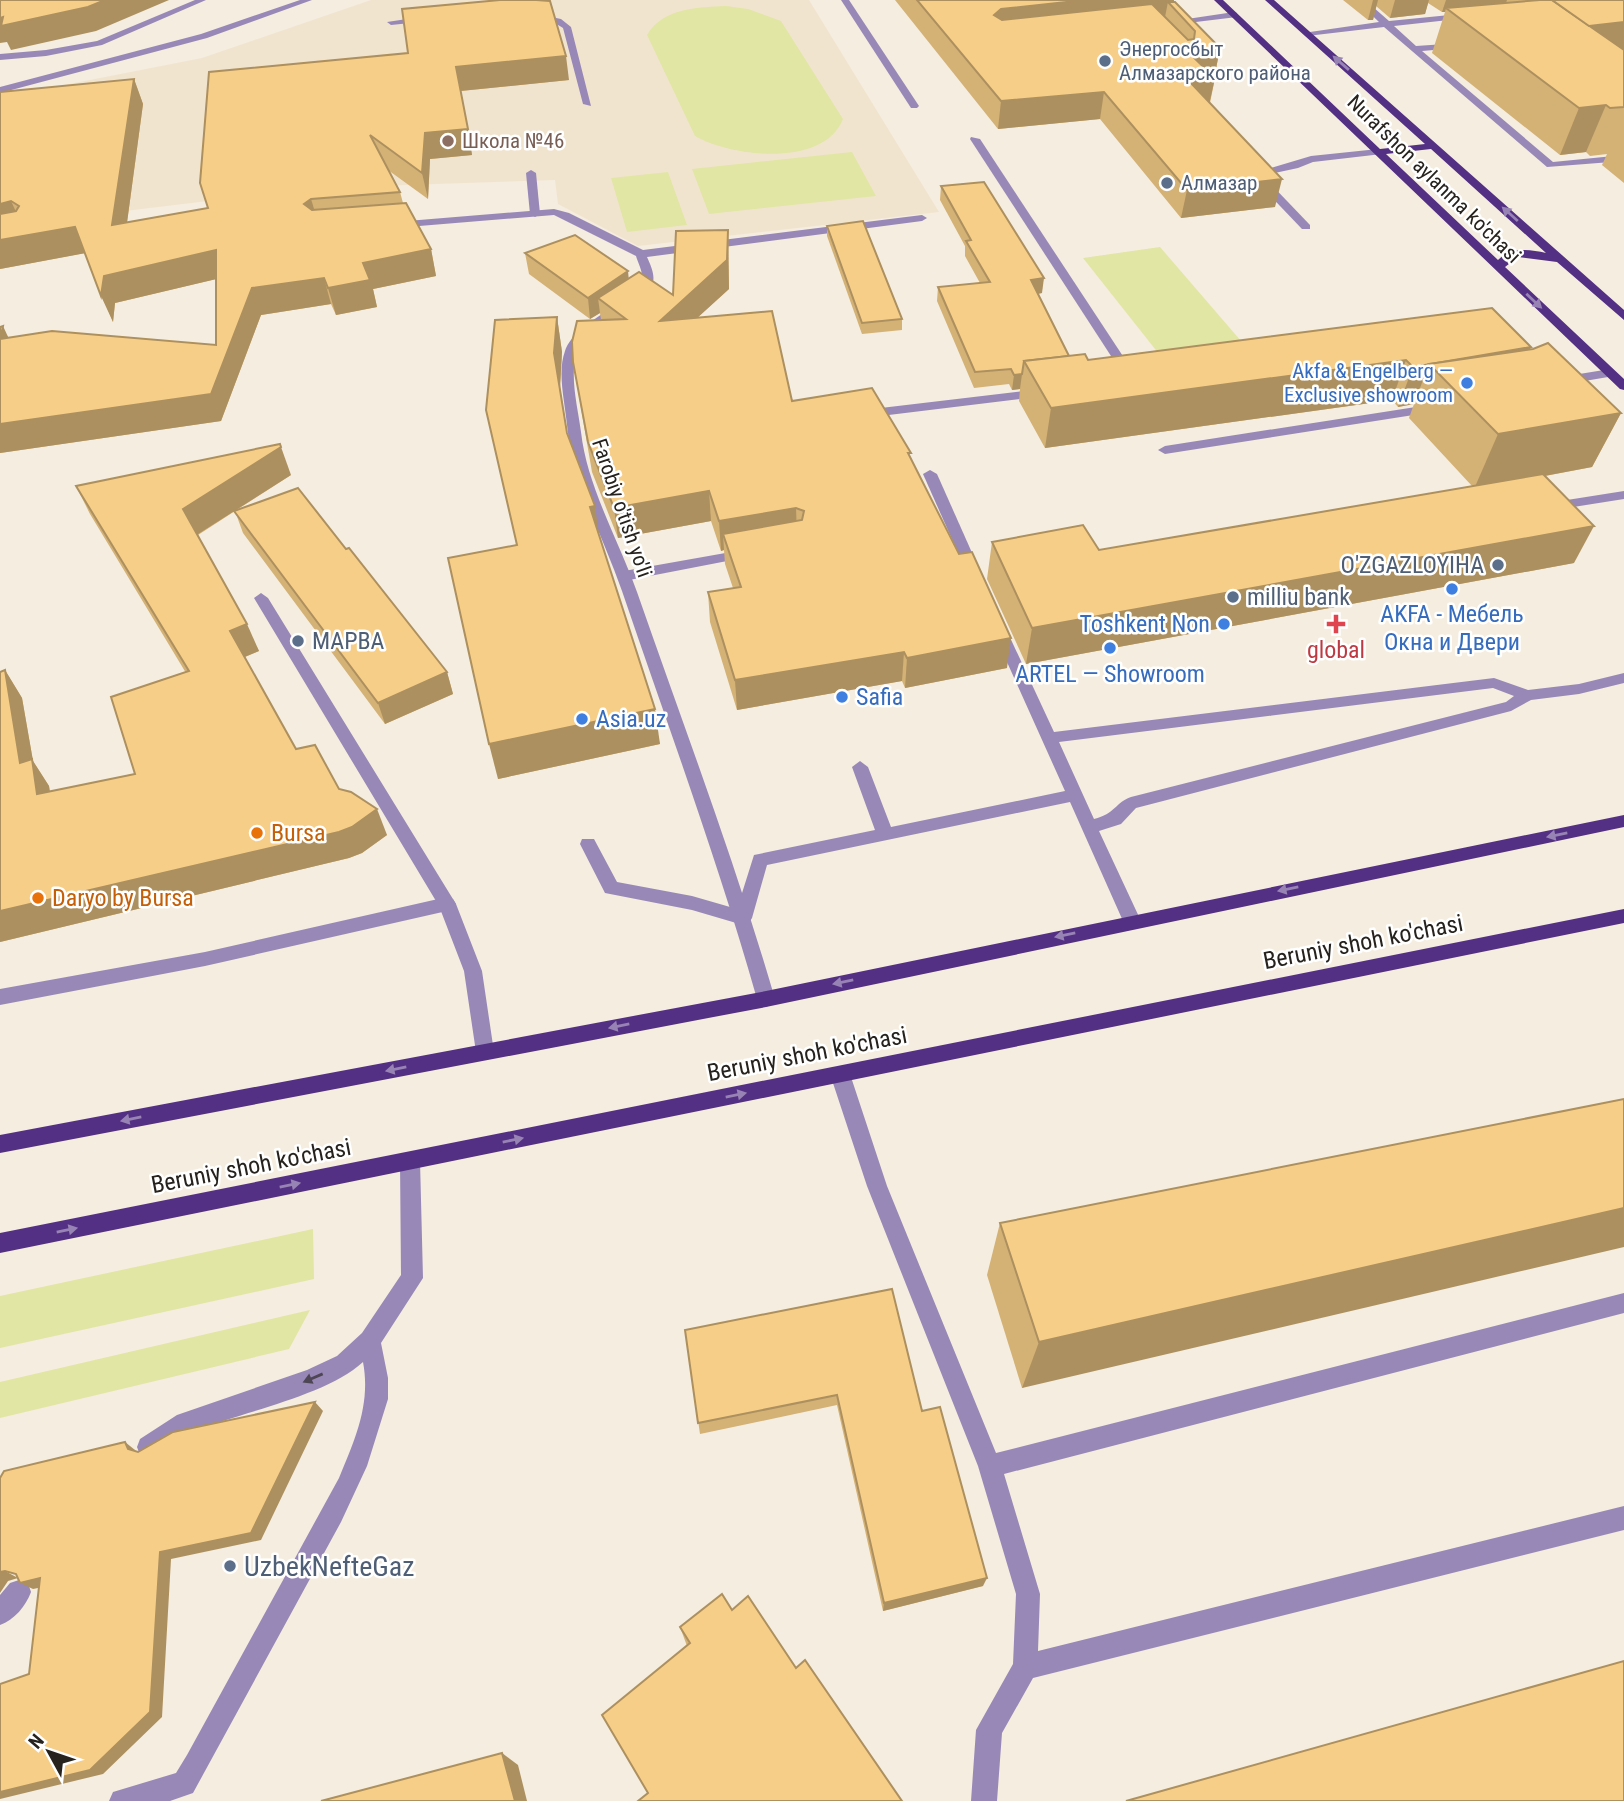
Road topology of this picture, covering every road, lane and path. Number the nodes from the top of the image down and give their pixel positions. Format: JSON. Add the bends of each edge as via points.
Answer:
{"nodes":[{"id":1,"x":202,"y":0,"type":"edge"},
{"id":2,"x":307,"y":0,"type":"edge"},
{"id":3,"x":845,"y":0,"type":"edge"},
{"id":4,"x":1218,"y":0,"type":"edge"},
{"id":5,"x":1269,"y":0,"type":"edge"},
{"id":6,"x":1360,"y":0,"type":"edge"},
{"id":7,"x":1424,"y":6,"type":"dead end"},
{"id":8,"x":1483,"y":13,"type":"edge"},
{"id":9,"x":516,"y":15,"type":"edge"},
{"id":10,"x":1234,"y":15,"type":"junction"},
{"id":11,"x":442,"y":18,"type":"edge"},
{"id":12,"x":1440,"y":18,"type":"junction"},
{"id":13,"x":391,"y":22,"type":"dead end"},
{"id":14,"x":1163,"y":23,"type":"edge"},
{"id":15,"x":1388,"y":24,"type":"junction"},
{"id":16,"x":1307,"y":33,"type":"junction"},
{"id":17,"x":1469,"y":44,"type":"edge"},
{"id":18,"x":1414,"y":49,"type":"junction"},
{"id":19,"x":0,"y":57,"type":"edge"},
{"id":20,"x":0,"y":90,"type":"edge"},
{"id":21,"x":588,"y":104,"type":"dead end"},
{"id":22,"x":914,"y":106,"type":"dead end"},
{"id":23,"x":975,"y":139,"type":"dead end"},
{"id":24,"x":1435,"y":146,"type":"junction"},
{"id":25,"x":1378,"y":152,"type":"junction"},
{"id":26,"x":1624,"y":158,"type":"edge"},
{"id":27,"x":1247,"y":164,"type":"edge"},
{"id":28,"x":531,"y":173,"type":"dead end"},
{"id":29,"x":1256,"y":174,"type":"junction"},
{"id":30,"x":535,"y":214,"type":"junction"},
{"id":31,"x":922,"y":218,"type":"dead end"},
{"id":32,"x":387,"y":226,"type":"edge"},
{"id":33,"x":1306,"y":227,"type":"dead end"},
{"id":34,"x":641,"y":254,"type":"junction"},
{"id":35,"x":1561,"y":260,"type":"junction"},
{"id":36,"x":1499,"y":267,"type":"junction"},
{"id":37,"x":1624,"y":316,"type":"edge"},
{"id":38,"x":1611,"y":373,"type":"junction"},
{"id":39,"x":1549,"y":383,"type":"edge"},
{"id":40,"x":1120,"y":384,"type":"edge"},
{"id":41,"x":1624,"y":386,"type":"edge"},
{"id":42,"x":1051,"y":392,"type":"edge"},
{"id":43,"x":1454,"y":405,"type":"edge"},
{"id":44,"x":857,"y":415,"type":"edge"},
{"id":45,"x":1165,"y":450,"type":"dead end"},
{"id":46,"x":930,"y":474,"type":"dead end"},
{"id":47,"x":1624,"y":495,"type":"edge"},
{"id":48,"x":1542,"y":508,"type":"edge"},
{"id":49,"x":757,"y":551,"type":"edge"},
{"id":50,"x":624,"y":576,"type":"junction"},
{"id":51,"x":981,"y":587,"type":"edge"},
{"id":52,"x":261,"y":598,"type":"dead end"},
{"id":53,"x":992,"y":612,"type":"edge"},
{"id":54,"x":1624,"y":678,"type":"edge"},
{"id":55,"x":1527,"y":695,"type":"junction"},
{"id":56,"x":1048,"y":738,"type":"junction"},
{"id":57,"x":860,"y":767,"type":"dead end"},
{"id":58,"x":1075,"y":795,"type":"junction"},
{"id":59,"x":1624,"y":821,"type":"edge"},
{"id":60,"x":1089,"y":827,"type":"junction"},
{"id":61,"x":885,"y":834,"type":"junction"},
{"id":62,"x":588,"y":844,"type":"dead end"},
{"id":63,"x":447,"y":904,"type":"junction"},
{"id":64,"x":1624,"y":916,"type":"edge"},
{"id":65,"x":743,"y":918,"type":"junction"},
{"id":66,"x":1132,"y":921,"type":"junction"},
{"id":67,"x":0,"y":997,"type":"edge"},
{"id":68,"x":766,"y":999,"type":"junction"},
{"id":69,"x":485,"y":1052,"type":"junction"},
{"id":70,"x":840,"y":1074,"type":"junction"},
{"id":71,"x":0,"y":1144,"type":"edge"},
{"id":72,"x":410,"y":1161,"type":"junction"},
{"id":73,"x":0,"y":1243,"type":"edge"},
{"id":74,"x":1624,"y":1303,"type":"edge"},
{"id":75,"x":370,"y":1341,"type":"junction"},
{"id":76,"x":148,"y":1447,"type":"edge"},
{"id":77,"x":990,"y":1466,"type":"junction"},
{"id":78,"x":1624,"y":1518,"type":"edge"},
{"id":79,"x":19,"y":1592,"type":"edge"},
{"id":80,"x":0,"y":1613,"type":"edge"},
{"id":81,"x":1026,"y":1667,"type":"junction"},
{"id":82,"x":122,"y":1801,"type":"edge"},
{"id":83,"x":984,"y":1801,"type":"edge"}],
"edges":[{"from":1,"to":19,"type":"street","via":[[99,43]]},
{"from":2,"to":20,"type":"street","via":[[204,36]]},
{"from":3,"to":22,"type":"street"},
{"from":4,"to":10,"type":"main road","name":"Nurafshon aylanma ko'chasi"},
{"from":5,"to":16,"type":"main road","name":"Nurafshon aylanma ko'chasi"},
{"from":6,"to":15,"type":"street"},
{"from":7,"to":12,"type":"street"},
{"from":8,"to":12,"type":"street"},
{"from":9,"to":21,"type":"street","via":[[558,20],[567,27]]},
{"from":10,"to":14,"type":"street"},
{"from":10,"to":25,"type":"main road","name":"Nurafshon aylanma ko'chasi"},
{"from":11,"to":13,"type":"street"},
{"from":12,"to":15,"type":"street"},
{"from":15,"to":16,"type":"street"},
{"from":15,"to":18,"type":"street"},
{"from":24,"to":16,"type":"main road","name":"Nurafshon aylanma ko'chasi","one_way":true},
{"from":17,"to":18,"type":"street"},
{"from":18,"to":26,"type":"street","via":[[1551,165]]},
{"from":23,"to":40,"type":"street","via":[[1141,381]]},
{"from":24,"to":25,"type":"main road"},
{"from":35,"to":24,"type":"main road","name":"Nurafshon aylanma ko'chasi","one_way":true},
{"from":25,"to":29,"type":"street","via":[[1311,159]]},
{"from":25,"to":36,"type":"main road","name":"Nurafshon aylanma ko'chasi"},
{"from":27,"to":29,"type":"street"},
{"from":28,"to":30,"type":"street"},
{"from":29,"to":33,"type":"street"},
{"from":30,"to":32,"type":"street"},
{"from":30,"to":34,"type":"street","via":[[565,215]]},
{"from":31,"to":34,"type":"street"},
{"from":34,"to":50,"type":"street","name":"Farobiy o'tish yo'li","via":[[647,285],[593,323],[571,351],[568,370],[577,455]]},
{"from":35,"to":36,"type":"main road","via":[[1517,253]]},
{"from":35,"to":37,"type":"main road","name":"Nurafshon aylanma ko'chasi"},
{"from":36,"to":38,"type":"main road","name":"Nurafshon aylanma ko'chasi","one_way":true},
{"from":38,"to":39,"type":"street"},
{"from":38,"to":41,"type":"main road","name":"Nurafshon aylanma ko'chasi"},
{"from":42,"to":44,"type":"street"},
{"from":43,"to":45,"type":"street"},
{"from":46,"to":51,"type":"street"},
{"from":47,"to":48,"type":"street"},
{"from":49,"to":50,"type":"street"},
{"from":50,"to":65,"type":"street","name":"Farobiy o'tish yo'li"},
{"from":52,"to":63,"type":"street"},
{"from":53,"to":56,"type":"street"},
{"from":54,"to":55,"type":"street"},
{"from":55,"to":56,"type":"street","via":[[1494,683]]},
{"from":55,"to":60,"type":"street","via":[[1511,706],[1131,803],[1115,820]]},
{"from":56,"to":58,"type":"street"},
{"from":57,"to":61,"type":"street"},
{"from":58,"to":60,"type":"street"},
{"from":58,"to":61,"type":"street"},
{"from":59,"to":66,"type":"main road","one_way":true},
{"from":60,"to":66,"type":"street"},
{"from":61,"to":65,"type":"street","via":[[760,860]]},
{"from":62,"to":65,"type":"street","via":[[611,888]]},
{"from":63,"to":67,"type":"street","via":[[205,959]]},
{"from":63,"to":69,"type":"street","via":[[473,971]]},
{"from":64,"to":70,"type":"main road","name":"Beruniy shoh ko'chasi"},
{"from":65,"to":68,"type":"street","name":"Farobiy o'tish yo'li"},
{"from":66,"to":68,"type":"main road","one_way":true},
{"from":68,"to":69,"type":"main road","one_way":true},
{"from":69,"to":71,"type":"main road","one_way":true},
{"from":72,"to":70,"type":"main road","name":"Beruniy shoh ko'chasi","one_way":true},
{"from":70,"to":77,"type":"street","via":[[877,1186]]},
{"from":73,"to":72,"type":"main road","name":"Beruniy shoh ko'chasi","one_way":true},
{"from":72,"to":75,"type":"street","via":[[412,1278]]},
{"from":74,"to":77,"type":"street"},
{"from":75,"to":76,"type":"street","one_way":true,"via":[[345,1364],[185,1423]]},
{"from":75,"to":82,"type":"street","via":[[378,1396],[354,1474],[217,1731],[184,1784]]},
{"from":77,"to":81,"type":"street","via":[[1028,1594]]},
{"from":78,"to":81,"type":"street"},
{"from":79,"to":80,"type":"street"},
{"from":81,"to":83,"type":"street","via":[[989,1730]]}]}
